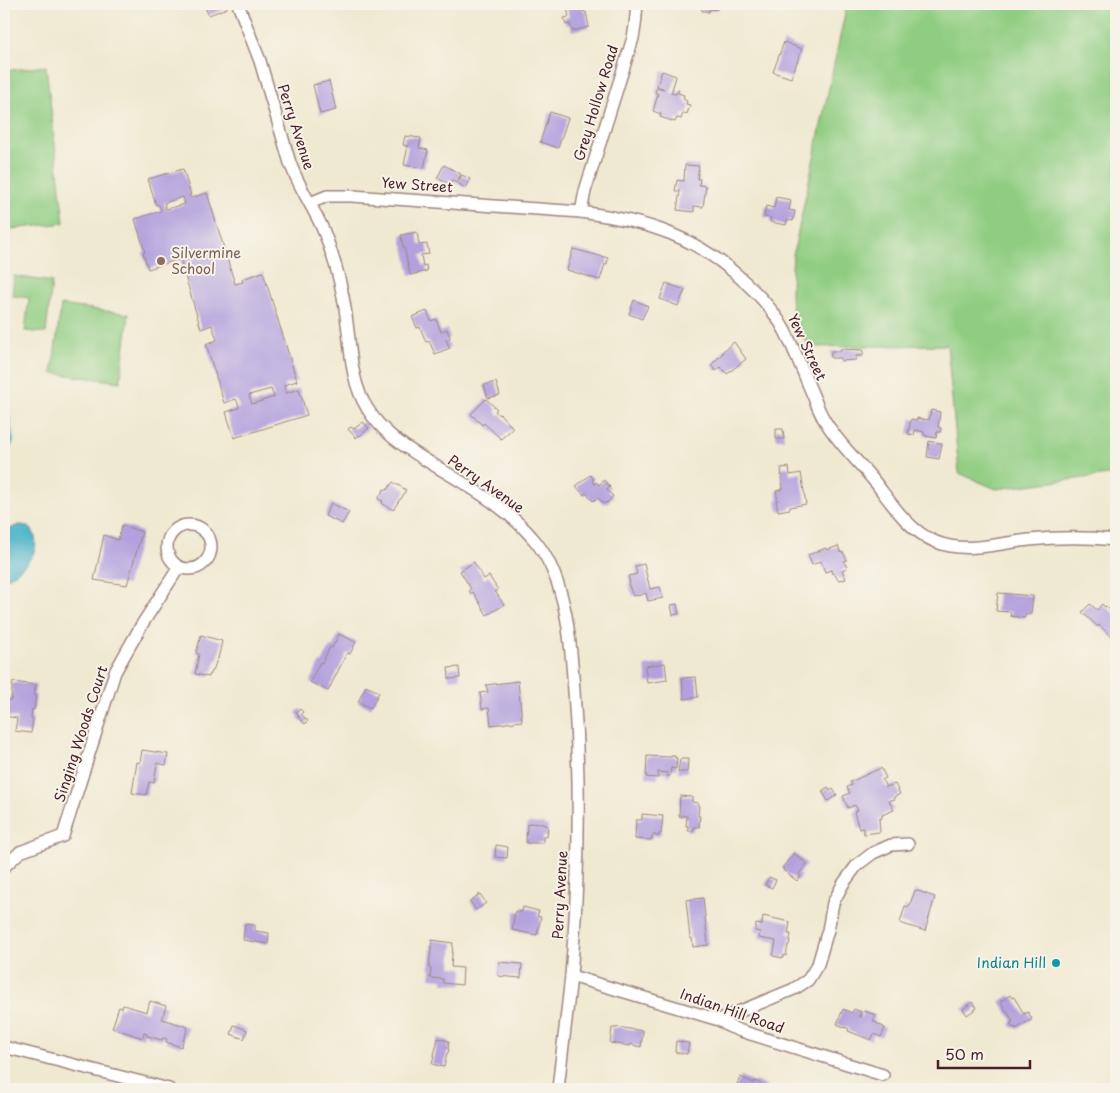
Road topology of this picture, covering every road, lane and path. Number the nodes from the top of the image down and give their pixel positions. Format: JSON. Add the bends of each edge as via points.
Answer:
{"nodes":[{"id":1,"x":238,"y":4,"type":"edge"},
{"id":2,"x":637,"y":4,"type":"edge"},
{"id":3,"x":310,"y":203,"type":"junction"},
{"id":4,"x":581,"y":212,"type":"junction"},
{"id":5,"x":1116,"y":540,"type":"edge"},
{"id":6,"x":179,"y":567,"type":"dead end"},
{"id":7,"x":908,"y":844,"type":"dead end"},
{"id":8,"x":4,"y":867,"type":"edge"},
{"id":9,"x":571,"y":976,"type":"junction"},
{"id":10,"x":718,"y":1020,"type":"junction"},
{"id":11,"x":4,"y":1047,"type":"edge"},
{"id":12,"x":883,"y":1075,"type":"dead end"},
{"id":13,"x":169,"y":1089,"type":"edge"},
{"id":14,"x":558,"y":1089,"type":"edge"}],
"edges":[{"from":1,"to":3,"type":"street","name":"Perry Avenue","via":[[260,61],[290,163]]},
{"from":2,"to":4,"type":"street","name":"Grey Hollow Road","via":[[633,38]]},
{"from":3,"to":4,"type":"street","name":"Yew Street","via":[[327,196],[352,196]]},
{"from":3,"to":9,"type":"street","name":"Perry Avenue","via":[[336,267],[354,377],[370,413],[397,441],[513,519],[539,547],[556,581],[568,629],[577,722],[578,865]]},
{"from":4,"to":5,"type":"street","name":"Yew Street","via":[[668,232],[704,250],[733,270],[779,321],[830,429],[904,519],[924,536],[959,547],[1049,538]]},
{"from":6,"to":8,"type":"street","name":"Singing Woods Court","via":[[115,672],[63,836],[20,852]]},
{"from":7,"to":10,"type":"street","via":[[891,845],[873,853],[857,865],[843,884],[833,903],[818,964],[808,980],[794,989]]},
{"from":9,"to":10,"type":"street","name":"Indian Hill Road"},
{"from":9,"to":14,"type":"street","name":"Perry Avenue"},
{"from":10,"to":12,"type":"street","name":"Indian Hill Road","via":[[741,1032]]},
{"from":11,"to":13,"type":"street"}]}
